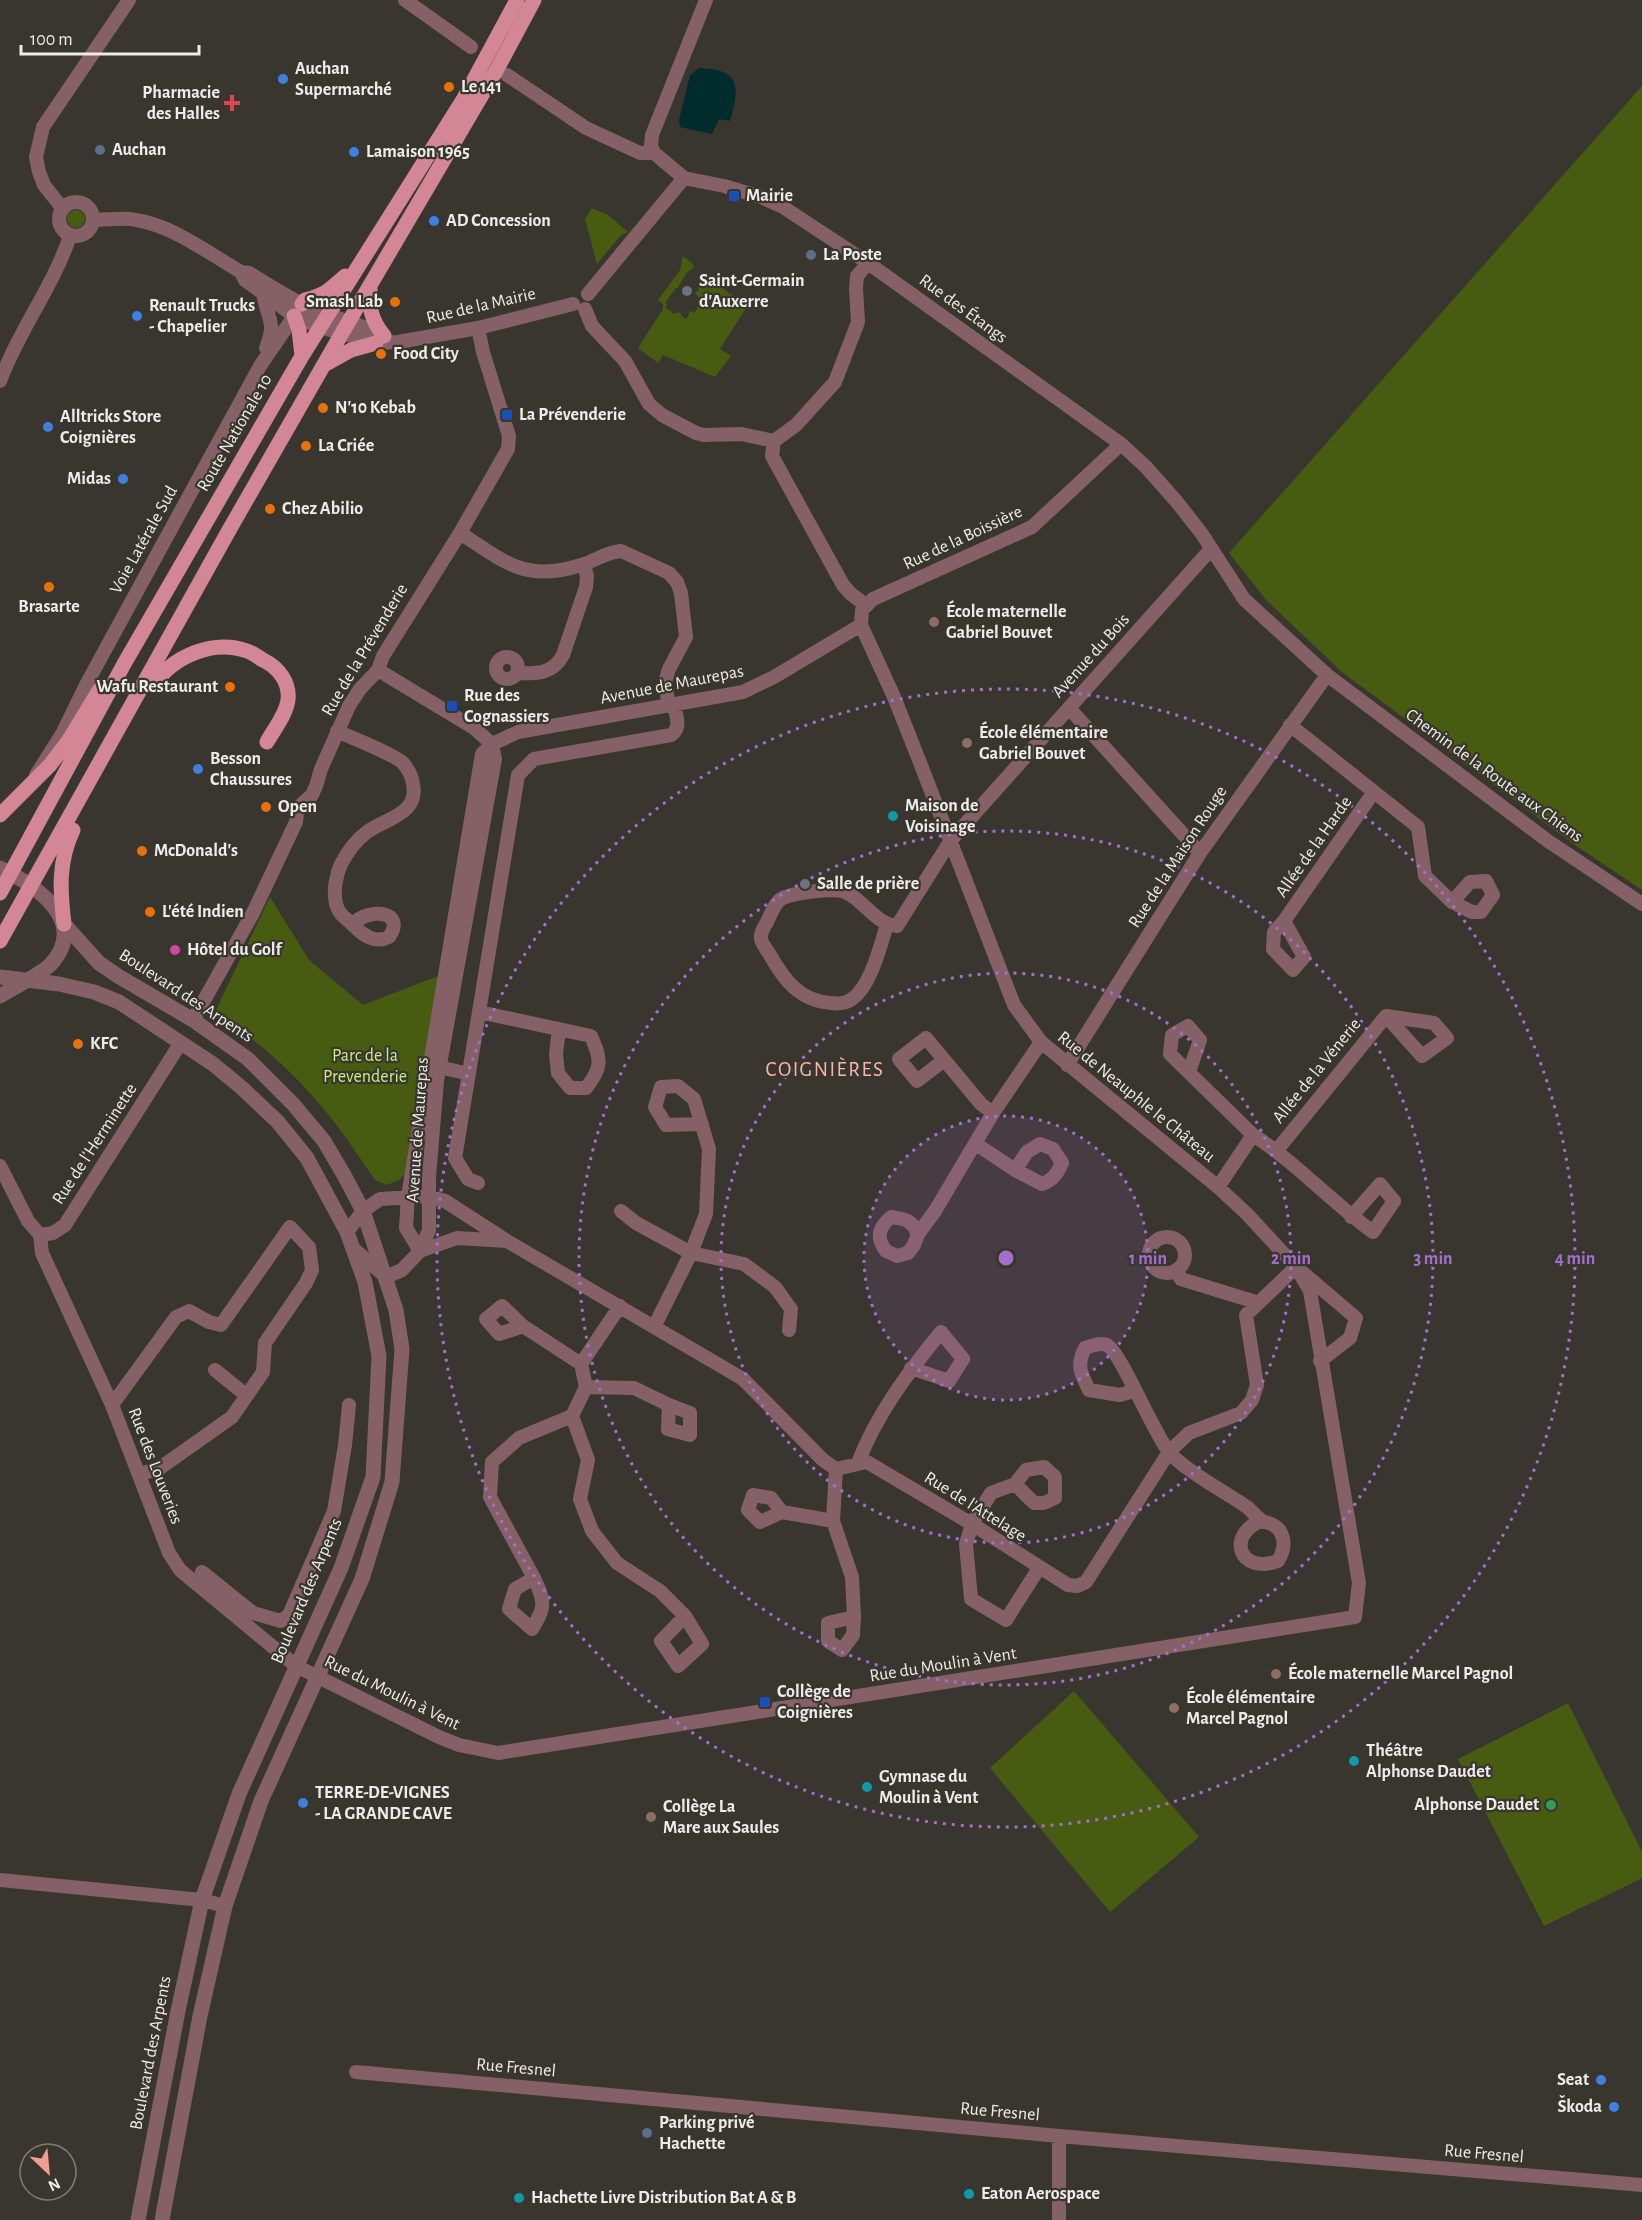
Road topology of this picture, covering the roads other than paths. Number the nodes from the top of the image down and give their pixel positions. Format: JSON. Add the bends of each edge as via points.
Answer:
{"nodes":[{"id":1,"x":129,"y":0,"type":"edge"},
{"id":2,"x":405,"y":0,"type":"edge"},
{"id":3,"x":518,"y":0,"type":"edge"},
{"id":4,"x":534,"y":0,"type":"edge"},
{"id":5,"x":706,"y":0,"type":"edge"},
{"id":6,"x":471,"y":47,"type":"dead end"},
{"id":7,"x":507,"y":75,"type":"dead end"},
{"id":8,"x":654,"y":153,"type":"junction"},
{"id":9,"x":684,"y":178,"type":"junction"},
{"id":10,"x":63,"y":209,"type":"junction"},
{"id":11,"x":93,"y":220,"type":"junction"},
{"id":12,"x":70,"y":236,"type":"junction"},
{"id":13,"x":361,"y":262,"type":"junction"},
{"id":14,"x":868,"y":263,"type":"junction"},
{"id":15,"x":241,"y":272,"type":"junction"},
{"id":16,"x":370,"y":285,"type":"junction"},
{"id":17,"x":263,"y":293,"type":"junction"},
{"id":18,"x":579,"y":307,"type":"junction"},
{"id":19,"x":298,"y":310,"type":"junction"},
{"id":20,"x":325,"y":323,"type":"junction"},
{"id":21,"x":346,"y":325,"type":"junction"},
{"id":22,"x":478,"y":327,"type":"junction"},
{"id":23,"x":386,"y":340,"type":"junction"},
{"id":24,"x":302,"y":356,"type":"junction"},
{"id":25,"x":324,"y":365,"type":"junction"},
{"id":26,"x":260,"y":366,"type":"junction"},
{"id":27,"x":0,"y":381,"type":"edge"},
{"id":28,"x":309,"y":392,"type":"junction"},
{"id":29,"x":774,"y":441,"type":"junction"},
{"id":30,"x":1121,"y":444,"type":"junction"},
{"id":31,"x":460,"y":533,"type":"junction"},
{"id":32,"x":1211,"y":549,"type":"junction"},
{"id":33,"x":584,"y":564,"type":"junction"},
{"id":34,"x":866,"y":605,"type":"junction"},
{"id":35,"x":861,"y":625,"type":"junction"},
{"id":36,"x":124,"y":664,"type":"junction"},
{"id":37,"x":378,"y":670,"type":"junction"},
{"id":38,"x":517,"y":673,"type":"dead end"},
{"id":39,"x":1327,"y":675,"type":"junction"},
{"id":40,"x":141,"y":692,"type":"junction"},
{"id":41,"x":672,"y":705,"type":"junction"},
{"id":42,"x":1069,"y":708,"type":"junction"},
{"id":43,"x":1290,"y":725,"type":"junction"},
{"id":44,"x":337,"y":731,"type":"junction"},
{"id":45,"x":267,"y":742,"type":"dead end"},
{"id":46,"x":492,"y":744,"type":"junction"},
{"id":47,"x":30,"y":784,"type":"junction"},
{"id":48,"x":1373,"y":793,"type":"junction"},
{"id":49,"x":80,"y":800,"type":"junction"},
{"id":50,"x":0,"y":815,"type":"edge"},
{"id":51,"x":482,"y":833,"type":"junction"},
{"id":52,"x":508,"y":839,"type":"junction"},
{"id":53,"x":951,"y":840,"type":"junction"},
{"id":54,"x":1200,"y":853,"type":"junction"},
{"id":55,"x":5,"y":871,"type":"edge"},
{"id":56,"x":31,"y":885,"type":"junction"},
{"id":57,"x":0,"y":893,"type":"edge"},
{"id":58,"x":1452,"y":902,"type":"dead end"},
{"id":59,"x":1642,"y":904,"type":"edge"},
{"id":60,"x":1284,"y":921,"type":"dead end"},
{"id":61,"x":64,"y":924,"type":"junction"},
{"id":62,"x":352,"y":924,"type":"dead end"},
{"id":63,"x":887,"y":925,"type":"junction"},
{"id":64,"x":0,"y":941,"type":"edge"},
{"id":65,"x":0,"y":977,"type":"edge"},
{"id":66,"x":25,"y":980,"type":"junction"},
{"id":67,"x":0,"y":996,"type":"edge"},
{"id":68,"x":479,"y":1012,"type":"junction"},
{"id":69,"x":1386,"y":1016,"type":"dead end"},
{"id":70,"x":193,"y":1020,"type":"junction"},
{"id":71,"x":560,"y":1029,"type":"dead end"},
{"id":72,"x":1041,"y":1042,"type":"junction"},
{"id":73,"x":180,"y":1044,"type":"junction"},
{"id":74,"x":943,"y":1061,"type":"dead end"},
{"id":75,"x":1067,"y":1065,"type":"junction"},
{"id":76,"x":439,"y":1068,"type":"junction"},
{"id":77,"x":1189,"y":1072,"type":"dead end"},
{"id":78,"x":469,"y":1074,"type":"junction"},
{"id":79,"x":993,"y":1113,"type":"junction"},
{"id":80,"x":702,"y":1124,"type":"dead end"},
{"id":81,"x":1253,"y":1135,"type":"junction"},
{"id":82,"x":976,"y":1143,"type":"junction"},
{"id":83,"x":1277,"y":1150,"type":"junction"},
{"id":84,"x":0,"y":1166,"type":"edge"},
{"id":85,"x":1015,"y":1170,"type":"dead end"},
{"id":86,"x":478,"y":1183,"type":"dead end"},
{"id":87,"x":1218,"y":1187,"type":"junction"},
{"id":88,"x":408,"y":1196,"type":"junction"},
{"id":89,"x":428,"y":1196,"type":"junction"},
{"id":90,"x":363,"y":1211,"type":"junction"},
{"id":91,"x":621,"y":1211,"type":"dead end"},
{"id":92,"x":1351,"y":1216,"type":"dead end"},
{"id":93,"x":347,"y":1232,"type":"junction"},
{"id":94,"x":918,"y":1234,"type":"dead end"},
{"id":95,"x":40,"y":1235,"type":"junction"},
{"id":96,"x":507,"y":1240,"type":"junction"},
{"id":97,"x":355,"y":1250,"type":"junction"},
{"id":98,"x":420,"y":1251,"type":"junction"},
{"id":99,"x":691,"y":1253,"type":"junction"},
{"id":100,"x":1296,"y":1267,"type":"junction"},
{"id":101,"x":1176,"y":1270,"type":"dead end"},
{"id":102,"x":386,"y":1277,"type":"junction"},
{"id":103,"x":1259,"y":1303,"type":"junction"},
{"id":104,"x":620,"y":1306,"type":"junction"},
{"id":105,"x":523,"y":1326,"type":"dead end"},
{"id":106,"x":654,"y":1327,"type":"junction"},
{"id":107,"x":789,"y":1330,"type":"dead end"},
{"id":108,"x":1320,"y":1361,"type":"junction"},
{"id":109,"x":581,"y":1364,"type":"junction"},
{"id":110,"x":911,"y":1368,"type":"dead end"},
{"id":111,"x":215,"y":1370,"type":"dead end"},
{"id":112,"x":586,"y":1387,"type":"junction"},
{"id":113,"x":1134,"y":1391,"type":"dead end"},
{"id":114,"x":246,"y":1395,"type":"junction"},
{"id":115,"x":112,"y":1405,"type":"junction"},
{"id":116,"x":669,"y":1405,"type":"dead end"},
{"id":117,"x":349,"y":1406,"type":"dead end"},
{"id":118,"x":572,"y":1416,"type":"junction"},
{"id":119,"x":1169,"y":1452,"type":"junction"},
{"id":120,"x":858,"y":1463,"type":"junction"},
{"id":121,"x":836,"y":1469,"type":"junction"},
{"id":122,"x":140,"y":1474,"type":"junction"},
{"id":123,"x":1016,"y":1484,"type":"dead end"},
{"id":124,"x":782,"y":1512,"type":"dead end"},
{"id":125,"x":833,"y":1521,"type":"junction"},
{"id":126,"x":1261,"y":1521,"type":"dead end"},
{"id":127,"x":972,"y":1524,"type":"junction"},
{"id":128,"x":1039,"y":1568,"type":"junction"},
{"id":129,"x":202,"y":1572,"type":"dead end"},
{"id":130,"x":534,"y":1578,"type":"dead end"},
{"id":131,"x":686,"y":1616,"type":"dead end"},
{"id":132,"x":854,"y":1617,"type":"dead end"},
{"id":133,"x":248,"y":1618,"type":"junction"},
{"id":134,"x":296,"y":1666,"type":"junction"},
{"id":135,"x":318,"y":1678,"type":"junction"},
{"id":136,"x":0,"y":1880,"type":"edge"},
{"id":137,"x":202,"y":1900,"type":"junction"},
{"id":138,"x":225,"y":1906,"type":"junction"},
{"id":139,"x":356,"y":2072,"type":"dead end"},
{"id":140,"x":1059,"y":2136,"type":"junction"},
{"id":141,"x":1642,"y":2186,"type":"edge"},
{"id":142,"x":138,"y":2220,"type":"edge"},
{"id":143,"x":162,"y":2220,"type":"edge"},
{"id":144,"x":1059,"y":2220,"type":"edge"}],
"edges":[{"from":1,"to":10,"type":"street","via":[[43,127],[36,157],[39,172]]},
{"from":2,"to":6,"type":"street"},
{"from":3,"to":13,"type":"main road","name":"Route Nationale 10","via":[[462,100]]},
{"from":4,"to":16,"type":"main road"},
{"from":5,"to":8,"type":"street","via":[[652,135]]},
{"from":7,"to":8,"type":"street","name":"Rue des Étangs","via":[[586,128],[640,153]]},
{"from":8,"to":9,"type":"street","name":"Rue des Étangs"},
{"from":9,"to":14,"type":"street","name":"Rue des Étangs","via":[[762,197]]},
{"from":9,"to":18,"type":"street","via":[[588,294],[577,293],[573,298]]},
{"from":10,"to":11,"type":"street","via":[[71,203],[82,203]]},
{"from":10,"to":12,"type":"street","via":[[60,224]]},
{"from":11,"to":12,"type":"street","via":[[86,233]]},
{"from":11,"to":15,"type":"street","via":[[125,218],[174,232]]},
{"from":12,"to":27,"type":"street","via":[[61,263]]},
{"from":13,"to":19,"type":"main road","via":[[326,293],[305,300]]},
{"from":13,"to":20,"type":"main road","name":"Route Nationale 10"},
{"from":13,"to":21,"type":"main road","via":[[348,299]]},
{"from":14,"to":29,"type":"street","via":[[856,281],[858,322],[835,382],[796,425]]},
{"from":14,"to":30,"type":"street","name":"Rue des Étangs"},
{"from":15,"to":17,"type":"street","via":[[245,280]]},
{"from":15,"to":19,"type":"street","via":[[249,273]]},
{"from":16,"to":21,"type":"main road"},
{"from":16,"to":23,"type":"main road","via":[[374,324]]},
{"from":17,"to":19,"type":"street"},
{"from":17,"to":26,"type":"street","via":[[272,333]]},
{"from":18,"to":22,"type":"street","name":"Rue de la Mairie"},
{"from":18,"to":29,"type":"street","via":[[625,362],[649,404],[662,415],[696,433],[741,434]]},
{"from":19,"to":20,"type":"street","name":"Rue de la Mairie"},
{"from":19,"to":24,"type":"main road"},
{"from":19,"to":26,"type":"street","name":"Voie Latérale Sud"},
{"from":20,"to":21,"type":"street","name":"Rue de la Mairie"},
{"from":20,"to":24,"type":"main road","name":"Route Nationale 10"},
{"from":20,"to":28,"type":"main road","via":[[319,353],[306,379]]},
{"from":21,"to":23,"type":"street","name":"Rue de la Mairie","via":[[354,339]]},
{"from":21,"to":25,"type":"main road"},
{"from":22,"to":23,"type":"street","name":"Rue de la Mairie"},
{"from":22,"to":31,"type":"street","name":"Rue de la Prévenderie","via":[[510,442]]},
{"from":23,"to":25,"type":"main road","via":[[351,350]]},
{"from":24,"to":36,"type":"main road","name":"Route Nationale 10"},
{"from":25,"to":28,"type":"main road"},
{"from":26,"to":47,"type":"street","name":"Voie Latérale Sud","via":[[62,734]]},
{"from":28,"to":40,"type":"main road"},
{"from":29,"to":34,"type":"street","via":[[772,456],[843,585]]},
{"from":30,"to":32,"type":"street","name":"Rue des Étangs","via":[[1177,502]]},
{"from":30,"to":34,"type":"street","name":"Rue de la Boissière","via":[[1032,527]]},
{"from":31,"to":33,"type":"street","via":[[508,564],[527,571],[546,573]]},
{"from":31,"to":37,"type":"street","name":"Rue de la Prévenderie"},
{"from":32,"to":39,"type":"street","name":"Rue des Étangs","via":[[1244,599]]},
{"from":32,"to":42,"type":"street","name":"Avenue du Bois"},
{"from":33,"to":38,"type":"street","via":[[586,587],[559,663],[544,672]]},
{"from":33,"to":41,"type":"street","via":[[621,551],[662,569],[677,582],[686,631],[684,644],[665,682]]},
{"from":34,"to":35,"type":"street"},
{"from":35,"to":41,"type":"street","name":"Avenue de Maurepas","via":[[750,689]]},
{"from":35,"to":53,"type":"street","name":"Rue de Neauphle le Château"},
{"from":36,"to":47,"type":"main road","via":[[111,672],[69,740]]},
{"from":36,"to":55,"type":"main road","name":"Route Nationale 10"},
{"from":37,"to":44,"type":"street","name":"Rue de la Prévenderie","via":[[360,689]]},
{"from":37,"to":46,"type":"street","via":[[474,728]]},
{"from":39,"to":43,"type":"street","name":"Rue de la Maison Rouge"},
{"from":39,"to":59,"type":"street","name":"Chemin de la Route aux Chiens","via":[[1548,841]]},
{"from":40,"to":45,"type":"main road","via":[[154,685],[170,665],[194,653],[224,648],[247,651],[275,666],[288,695],[286,708]]},
{"from":40,"to":49,"type":"main road"},
{"from":41,"to":46,"type":"street","name":"Avenue de Maurepas","via":[[518,732]]},
{"from":41,"to":52,"type":"street","via":[[678,727],[671,735],[534,759],[518,775]]},
{"from":42,"to":53,"type":"street","name":"Avenue du Bois"},
{"from":42,"to":54,"type":"street"},
{"from":43,"to":48,"type":"street","name":"Allée de la Harde"},
{"from":43,"to":54,"type":"street","name":"Rue de la Maison Rouge"},
{"from":44,"to":62,"type":"street","via":[[400,761],[411,775],[414,789],[409,808],[358,840],[340,867],[335,901],[343,917]]},
{"from":44,"to":70,"type":"street","name":"Rue de la Prévenderie","via":[[316,786],[297,813],[253,913]]},
{"from":46,"to":51,"type":"street","name":"Avenue de Maurepas","via":[[495,759]]},
{"from":46,"to":88,"type":"street","name":"Avenue de Maurepas","via":[[482,754]]},
{"from":47,"to":50,"type":"main road"},
{"from":48,"to":58,"type":"street","name":"Allée de la Harde","via":[[1418,827],[1425,876]]},
{"from":48,"to":60,"type":"street","name":"Allée de la Harde"},
{"from":49,"to":56,"type":"main road"},
{"from":49,"to":61,"type":"main road","via":[[82,813],[65,848],[61,871]]},
{"from":51,"to":52,"type":"street"},
{"from":51,"to":76,"type":"street","name":"Avenue de Maurepas"},
{"from":52,"to":68,"type":"street"},
{"from":53,"to":63,"type":"street","name":"Avenue du Bois","via":[[897,926]]},
{"from":53,"to":72,"type":"street","name":"Rue de Neauphle le Château","via":[[1014,1005]]},
{"from":54,"to":75,"type":"street","name":"Rue de la Maison Rouge"},
{"from":55,"to":56,"type":"street","name":"Boulevard des Arpents"},
{"from":55,"to":57,"type":"main road","name":"Route Nationale 10"},
{"from":56,"to":61,"type":"street","name":"Boulevard des Arpents","via":[[47,898]]},
{"from":56,"to":64,"type":"main road"},
{"from":61,"to":66,"type":"street","via":[[57,955],[50,965]]},
{"from":61,"to":70,"type":"street","name":"Boulevard des Arpents","via":[[99,963]]},
{"from":63,"to":63,"type":"street","via":[[860,991],[851,1000],[837,1004],[818,1002],[798,993],[783,978],[761,940],[781,899],[837,890]]},
{"from":65,"to":66,"type":"street","name":"Boulevard des Arpents"},
{"from":66,"to":67,"type":"street"},
{"from":66,"to":73,"type":"street","name":"Boulevard des Arpents","via":[[60,984],[119,1002]]},
{"from":68,"to":71,"type":"street"},
{"from":68,"to":78,"type":"street"},
{"from":69,"to":83,"type":"street","name":"Allée de la Vénerie"},
{"from":70,"to":90,"type":"street","name":"Boulevard des Arpents","via":[[248,1059],[293,1104],[324,1141]]},
{"from":72,"to":75,"type":"street","name":"Rue de Neauphle le Château"},
{"from":72,"to":79,"type":"street"},
{"from":73,"to":93,"type":"street","name":"Boulevard des Arpents","via":[[242,1088],[278,1122],[307,1158]]},
{"from":73,"to":95,"type":"street","name":"Rue de l'Herminette","via":[[65,1224],[53,1233]]},
{"from":74,"to":79,"type":"street"},
{"from":75,"to":87,"type":"street","name":"Rue de Neauphle le Château"},
{"from":76,"to":78,"type":"street"},
{"from":76,"to":89,"type":"street","name":"Avenue de Maurepas"},
{"from":77,"to":81,"type":"street","name":"Allée de la Vénerie"},
{"from":78,"to":86,"type":"street","via":[[455,1158],[468,1179]]},
{"from":79,"to":82,"type":"street"},
{"from":80,"to":99,"type":"street","via":[[709,1149],[706,1214]]},
{"from":81,"to":83,"type":"street","name":"Allée de la Vénerie"},
{"from":81,"to":87,"type":"street","name":"Allée de la Vénerie"},
{"from":82,"to":85,"type":"street"},
{"from":82,"to":94,"type":"street"},
{"from":83,"to":92,"type":"street","name":"Allée de la Vénerie"},
{"from":84,"to":95,"type":"street","via":[[28,1221]]},
{"from":87,"to":100,"type":"street","name":"Rue de Neauphle le Château"},
{"from":88,"to":89,"type":"street"},
{"from":88,"to":90,"type":"street","via":[[380,1198]]},
{"from":88,"to":98,"type":"street","name":"Avenue de Maurepas","via":[[406,1228]]},
{"from":89,"to":96,"type":"street","via":[[445,1201]]},
{"from":89,"to":98,"type":"street","name":"Avenue de Maurepas","via":[[429,1230]]},
{"from":90,"to":93,"type":"street"},
{"from":90,"to":102,"type":"street","name":"Boulevard des Arpents"},
{"from":91,"to":99,"type":"street"},
{"from":93,"to":97,"type":"street","name":"Boulevard des Arpents"},
{"from":95,"to":115,"type":"street","name":"Rue des Louveries","via":[[42,1253]]},
{"from":96,"to":98,"type":"street","via":[[457,1239]]},
{"from":96,"to":104,"type":"street"},
{"from":97,"to":102,"type":"street"},
{"from":97,"to":134,"type":"street","name":"Boulevard des Arpents","via":[[379,1356],[373,1477],[341,1568]]},
{"from":98,"to":102,"type":"street","via":[[402,1270]]},
{"from":99,"to":106,"type":"street"},
{"from":99,"to":107,"type":"street","via":[[744,1264],[776,1287],[791,1309]]},
{"from":100,"to":103,"type":"street","name":"Rue de l'Attelage"},
{"from":100,"to":108,"type":"street","name":"Rue du Moulin à Vent","via":[[1310,1291]]},
{"from":100,"to":108,"type":"street","name":"Rue de Neauphle le Château","via":[[1356,1318],[1350,1338]]},
{"from":101,"to":103,"type":"street","via":[[1181,1279]]},
{"from":102,"to":135,"type":"street","name":"Boulevard des Arpents","via":[[402,1349],[392,1482],[362,1579]]},
{"from":103,"to":119,"type":"street","name":"Rue de l'Attelage","via":[[1246,1315],[1257,1385],[1252,1400],[1241,1413],[1189,1433]]},
{"from":104,"to":106,"type":"street"},
{"from":104,"to":109,"type":"street"},
{"from":105,"to":109,"type":"street"},
{"from":106,"to":121,"type":"street","via":[[743,1379]]},
{"from":108,"to":135,"type":"street","name":"Rue du Moulin à Vent","via":[[1359,1583],[1355,1617],[498,1753],[459,1745]]},
{"from":109,"to":112,"type":"street"},
{"from":110,"to":120,"type":"street","via":[[866,1440]]},
{"from":111,"to":114,"type":"street"},
{"from":112,"to":116,"type":"street","via":[[634,1388]]},
{"from":112,"to":118,"type":"street"},
{"from":113,"to":119,"type":"street"},
{"from":114,"to":115,"type":"street","via":[[263,1372],[264,1343],[312,1270],[309,1247],[290,1227],[221,1325],[189,1311],[176,1317]]},
{"from":114,"to":122,"type":"street","via":[[231,1418],[160,1468]]},
{"from":115,"to":122,"type":"street","name":"Rue des Louveries"},
{"from":117,"to":133,"type":"street","via":[[334,1511],[289,1615],[281,1621]]},
{"from":118,"to":130,"type":"street","via":[[519,1438],[492,1462],[490,1497]]},
{"from":118,"to":131,"type":"street","via":[[588,1460],[579,1499],[592,1532],[617,1563],[660,1591]]},
{"from":119,"to":126,"type":"street","via":[[1252,1510]]},
{"from":119,"to":128,"type":"street","name":"Rue de l'Attelage","via":[[1086,1582],[1068,1585]]},
{"from":120,"to":121,"type":"street"},
{"from":120,"to":127,"type":"street","name":"Rue de l'Attelage","via":[[867,1462]]},
{"from":121,"to":125,"type":"street"},
{"from":122,"to":133,"type":"street","name":"Rue des Louveries","via":[[169,1553],[180,1570]]},
{"from":123,"to":127,"type":"street","via":[[991,1493]]},
{"from":124,"to":125,"type":"street"},
{"from":125,"to":132,"type":"street","via":[[852,1577]]},
{"from":127,"to":128,"type":"street","name":"Rue de l'Attelage"},
{"from":127,"to":128,"type":"street","via":[[966,1544],[971,1599],[1006,1620]]},
{"from":129,"to":133,"type":"street"},
{"from":133,"to":134,"type":"street","name":"Rue des Louveries"},
{"from":134,"to":135,"type":"street","name":"Rue du Moulin à Vent"},
{"from":134,"to":137,"type":"street","name":"Boulevard des Arpents","via":[[239,1794]]},
{"from":135,"to":138,"type":"street","name":"Boulevard des Arpents","via":[[261,1802]]},
{"from":136,"to":137,"type":"street"},
{"from":137,"to":138,"type":"street"},
{"from":137,"to":142,"type":"street","name":"Boulevard des Arpents"},
{"from":138,"to":143,"type":"street","name":"Boulevard des Arpents"},
{"from":139,"to":140,"type":"street","name":"Rue Fresnel"},
{"from":140,"to":141,"type":"street","name":"Rue Fresnel"},
{"from":140,"to":144,"type":"street"}]}
